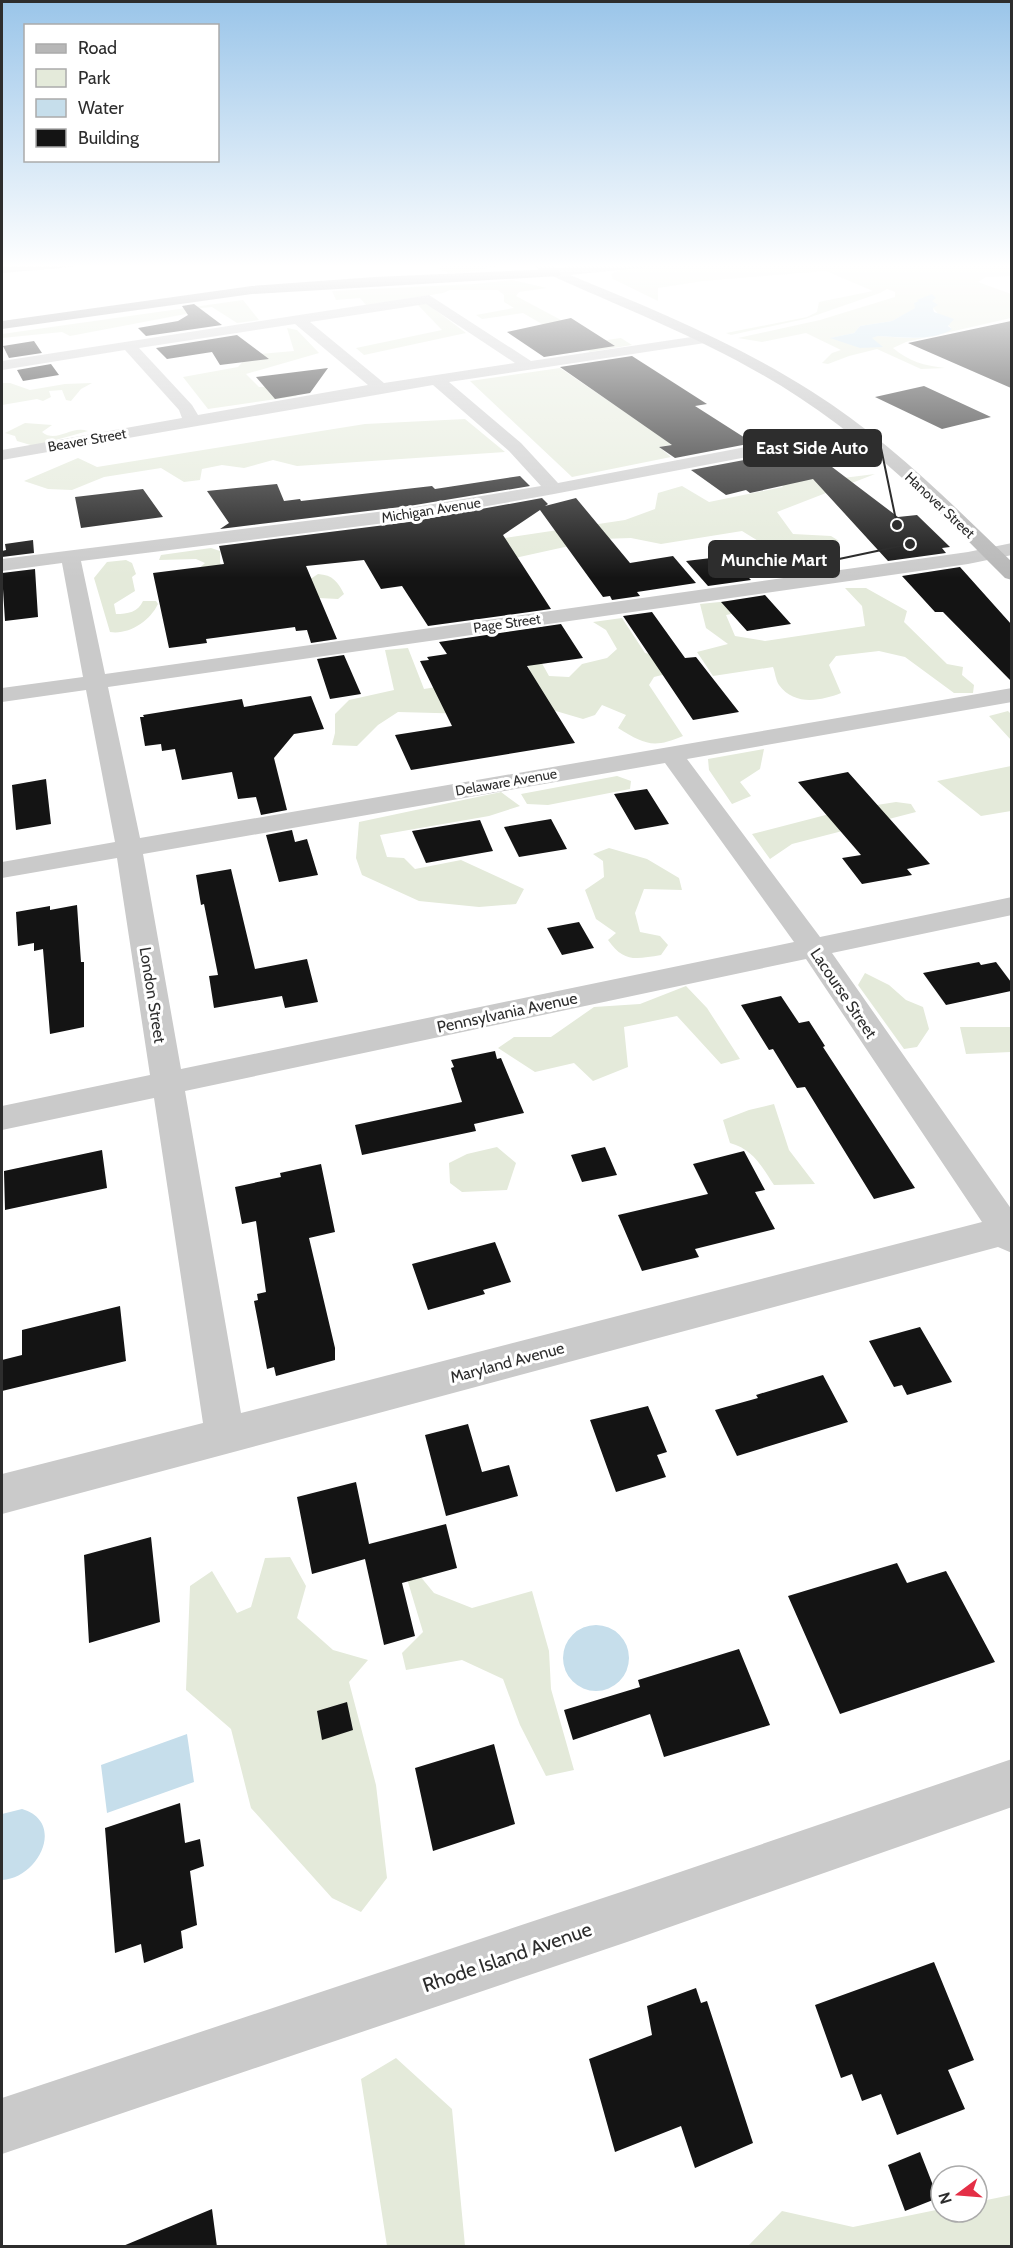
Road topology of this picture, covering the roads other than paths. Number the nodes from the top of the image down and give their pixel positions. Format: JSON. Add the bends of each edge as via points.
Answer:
{"nodes":[{"id":1,"x":149,"y":368,"type":"edge"},
{"id":2,"x":357,"y":368,"type":"edge"},
{"id":3,"x":516,"y":368,"type":"edge"},
{"id":4,"x":761,"y":368,"type":"edge"},
{"id":5,"x":437,"y":380,"type":"junction"},
{"id":6,"x":381,"y":388,"type":"junction"},
{"id":7,"x":192,"y":421,"type":"junction"},
{"id":8,"x":856,"y":431,"type":"junction"},
{"id":9,"x":2,"y":455,"type":"edge"},
{"id":10,"x":554,"y":489,"type":"junction"},
{"id":11,"x":1002,"y":551,"type":"edge"},
{"id":12,"x":70,"y":555,"type":"junction"},
{"id":13,"x":2,"y":565,"type":"edge"},
{"id":14,"x":1011,"y":574,"type":"edge"},
{"id":15,"x":95,"y":682,"type":"junction"},
{"id":16,"x":2,"y":695,"type":"edge"},
{"id":17,"x":1011,"y":695,"type":"edge"},
{"id":18,"x":670,"y":753,"type":"junction"},
{"id":19,"x":129,"y":848,"type":"junction"},
{"id":20,"x":2,"y":870,"type":"edge"},
{"id":21,"x":1011,"y":906,"type":"edge"},
{"id":22,"x":813,"y":947,"type":"junction"},
{"id":23,"x":168,"y":1084,"type":"junction"},
{"id":24,"x":2,"y":1118,"type":"edge"},
{"id":25,"x":1010,"y":1233,"type":"edge"},
{"id":26,"x":225,"y":1437,"type":"junction"},
{"id":27,"x":2,"y":1494,"type":"edge"},
{"id":28,"x":1011,"y":1783,"type":"edge"},
{"id":29,"x":2,"y":2126,"type":"edge"}],
"edges":[{"from":1,"to":7,"type":"street","via":[[186,408]]},
{"from":2,"to":6,"type":"street"},
{"from":3,"to":5,"type":"street","name":"Beaver Street"},
{"from":4,"to":8,"type":"main road","name":"Hanover Street"},
{"from":5,"to":6,"type":"street","name":"Beaver Street"},
{"from":5,"to":10,"type":"street","via":[[486,420]]},
{"from":6,"to":7,"type":"street","name":"Beaver Street"},
{"from":7,"to":9,"type":"street","name":"Beaver Street"},
{"from":8,"to":10,"type":"street","name":"Michigan Avenue"},
{"from":8,"to":11,"type":"main road","name":"Hanover Street"},
{"from":10,"to":12,"type":"street","name":"Michigan Avenue","via":[[340,524]]},
{"from":11,"to":14,"type":"main road","name":"Hanover Street"},
{"from":11,"to":15,"type":"street","name":"Page Street"},
{"from":12,"to":13,"type":"street","name":"Michigan Avenue"},
{"from":12,"to":15,"type":"street","name":"London Street"},
{"from":15,"to":16,"type":"street","name":"Page Street"},
{"from":15,"to":19,"type":"street","name":"London Street"},
{"from":17,"to":18,"type":"street","name":"Delaware Avenue"},
{"from":18,"to":19,"type":"street","name":"Delaware Avenue"},
{"from":18,"to":22,"type":"street","name":"Lacourse Street"},
{"from":19,"to":20,"type":"street","name":"Delaware Avenue"},
{"from":19,"to":23,"type":"street","name":"London Street"},
{"from":21,"to":22,"type":"street","name":"Pennsylvania Avenue"},
{"from":22,"to":23,"type":"street","name":"Pennsylvania Avenue"},
{"from":22,"to":25,"type":"street","name":"Lacourse Street"},
{"from":23,"to":24,"type":"street","name":"Pennsylvania Avenue"},
{"from":23,"to":26,"type":"street","name":"London Street"},
{"from":25,"to":26,"type":"street","name":"Maryland Avenue"},
{"from":26,"to":27,"type":"street","name":"Maryland Avenue"},
{"from":28,"to":29,"type":"street","name":"Rhode Island Avenue"}]}
